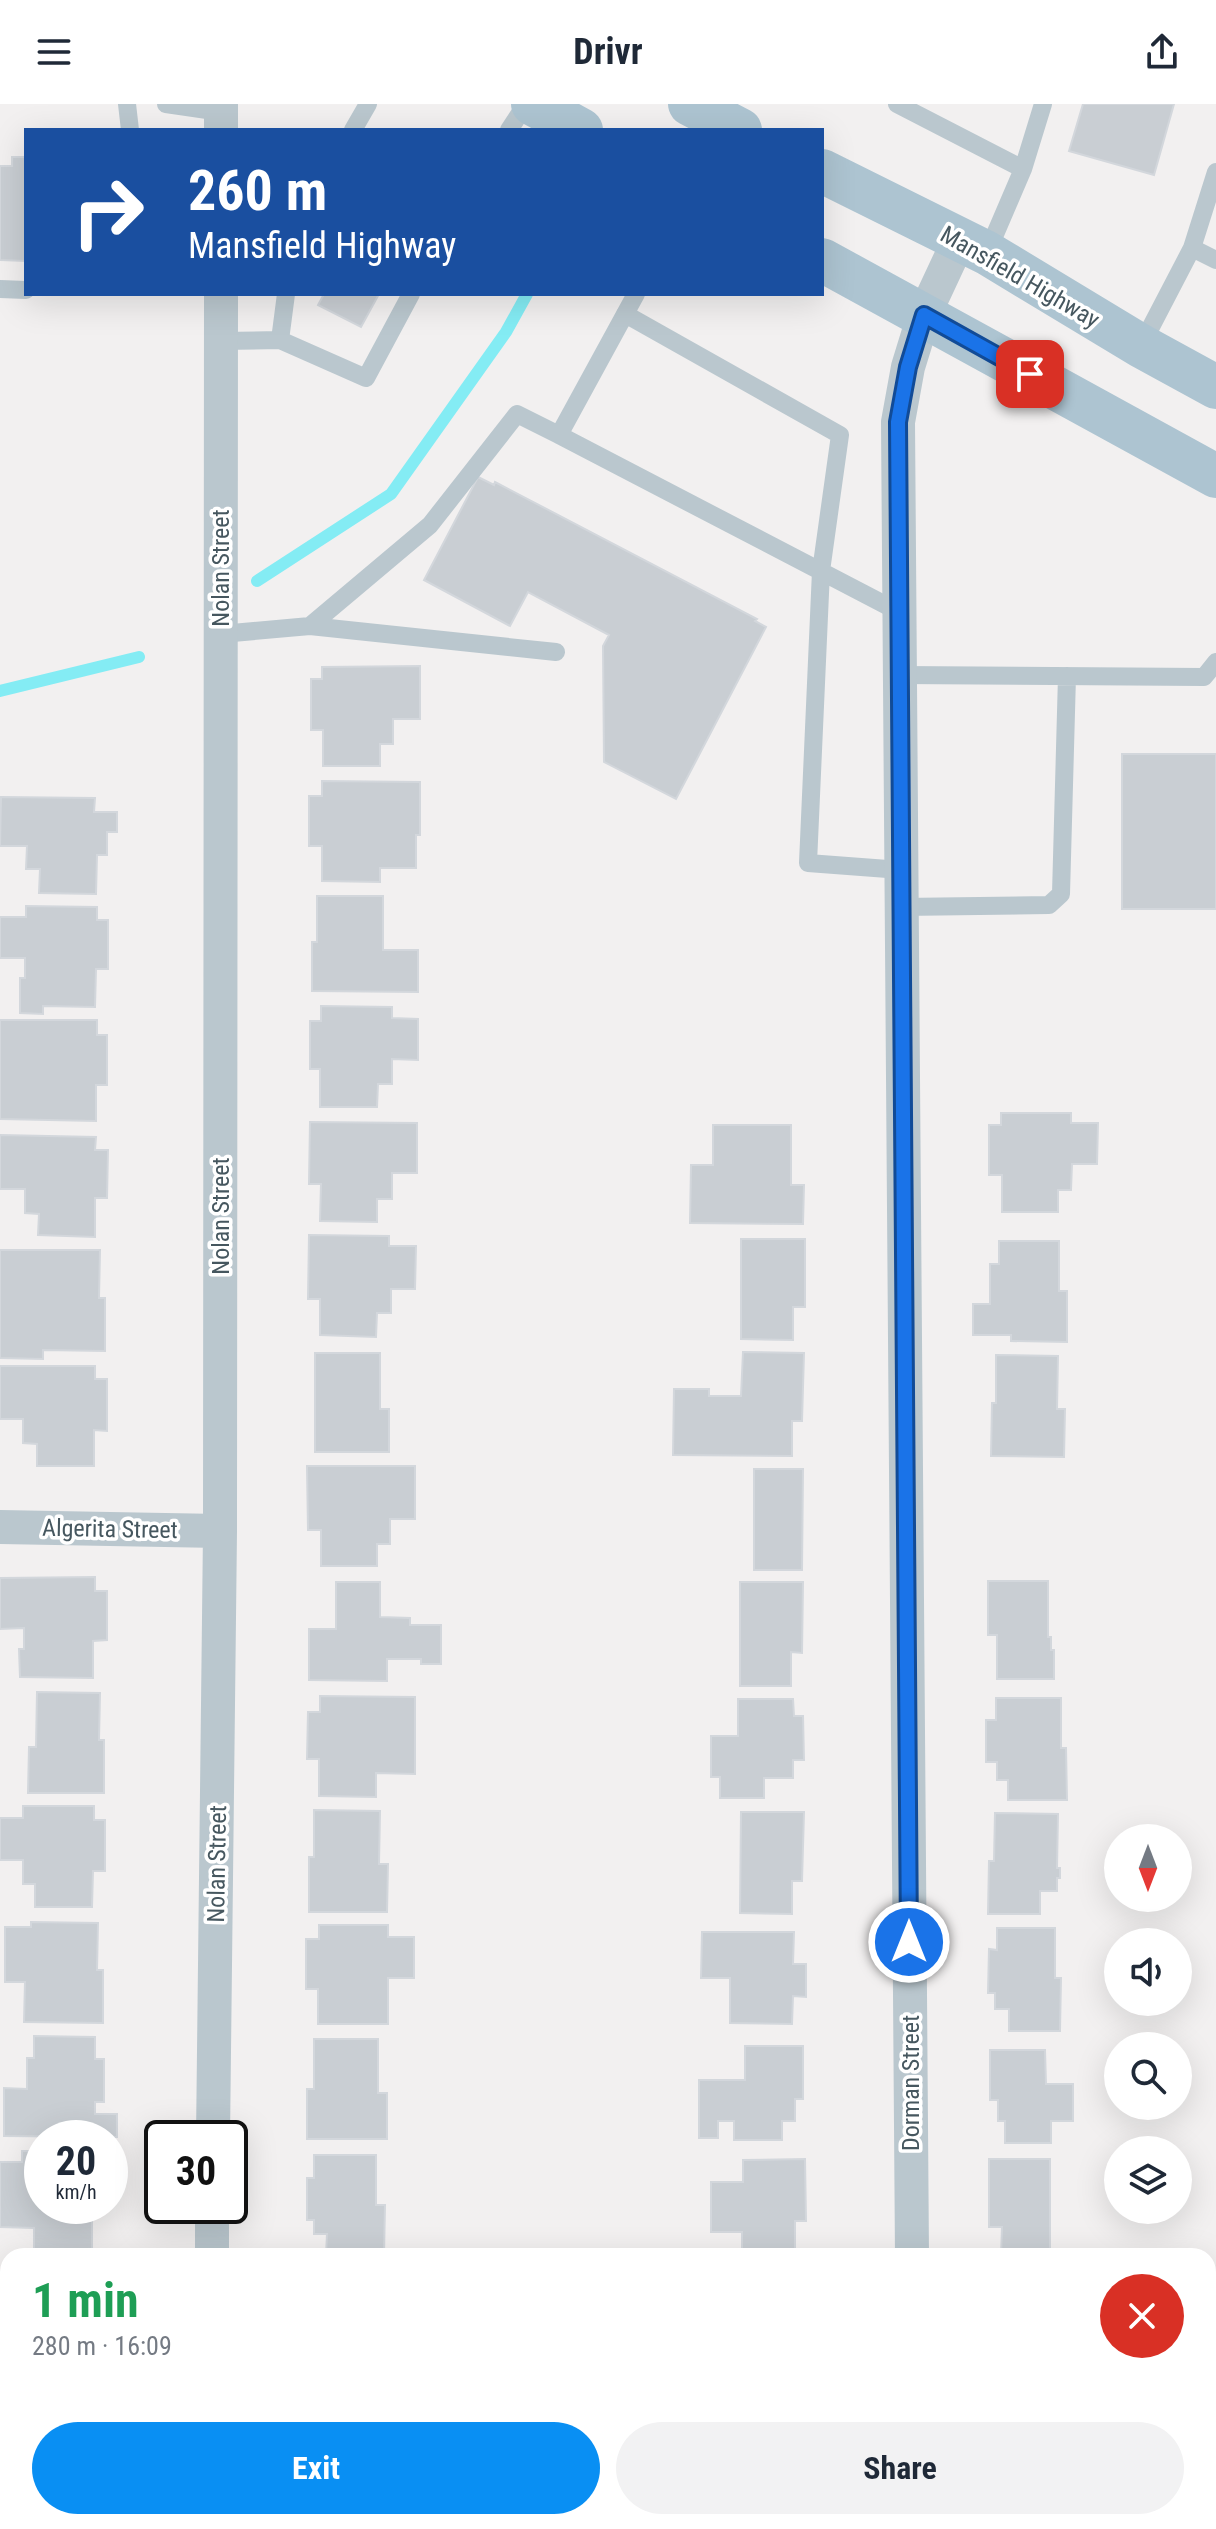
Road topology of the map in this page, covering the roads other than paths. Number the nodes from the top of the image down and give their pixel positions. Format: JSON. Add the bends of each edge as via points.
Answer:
{"nodes":[{"id":1,"x":127,"y":104,"type":"edge"},
{"id":2,"x":166,"y":104,"type":"edge"},
{"id":3,"x":368,"y":104,"type":"edge"},
{"id":4,"x":526,"y":104,"type":"edge"},
{"id":5,"x":533,"y":104,"type":"edge"},
{"id":6,"x":897,"y":104,"type":"edge"},
{"id":7,"x":1043,"y":104,"type":"edge"},
{"id":8,"x":221,"y":115,"type":"edge"},
{"id":9,"x":130,"y":128,"type":"edge"},
{"id":10,"x":354,"y":128,"type":"edge"},
{"id":11,"x":510,"y":128,"type":"edge"},
{"id":12,"x":577,"y":128,"type":"edge"},
{"id":13,"x":1023,"y":169,"type":"junction"},
{"id":14,"x":824,"y":172,"type":"edge"},
{"id":15,"x":1216,"y":172,"type":"edge"},
{"id":16,"x":973,"y":247,"type":"junction"},
{"id":17,"x":1192,"y":248,"type":"junction"},
{"id":18,"x":1216,"y":260,"type":"edge"},
{"id":19,"x":824,"y":261,"type":"edge"},
{"id":20,"x":0,"y":289,"type":"edge"},
{"id":21,"x":24,"y":290,"type":"edge"},
{"id":22,"x":221,"y":296,"type":"edge"},
{"id":23,"x":286,"y":296,"type":"edge"},
{"id":24,"x":410,"y":296,"type":"edge"},
{"id":25,"x":635,"y":296,"type":"edge"},
{"id":26,"x":625,"y":314,"type":"junction"},
{"id":27,"x":924,"y":315,"type":"junction"},
{"id":28,"x":280,"y":340,"type":"junction"},
{"id":29,"x":221,"y":341,"type":"junction"},
{"id":30,"x":1141,"y":346,"type":"junction"},
{"id":31,"x":1216,"y":387,"type":"edge"},
{"id":32,"x":559,"y":435,"type":"junction"},
{"id":33,"x":1216,"y":476,"type":"edge"},
{"id":34,"x":821,"y":571,"type":"junction"},
{"id":35,"x":899,"y":612,"type":"junction"},
{"id":36,"x":310,"y":626,"type":"junction"},
{"id":37,"x":221,"y":634,"type":"junction"},
{"id":38,"x":556,"y":652,"type":"dead end"},
{"id":39,"x":1216,"y":662,"type":"edge"},
{"id":40,"x":899,"y":675,"type":"junction"},
{"id":41,"x":1067,"y":676,"type":"junction"},
{"id":42,"x":901,"y":870,"type":"junction"},
{"id":43,"x":901,"y":907,"type":"junction"},
{"id":44,"x":0,"y":1527,"type":"edge"},
{"id":45,"x":220,"y":1531,"type":"junction"},
{"id":46,"x":213,"y":2120,"type":"edge"},
{"id":47,"x":212,"y":2224,"type":"edge"},
{"id":48,"x":212,"y":2248,"type":"edge"},
{"id":49,"x":912,"y":2248,"type":"edge"}],
"edges":[{"from":1,"to":9,"type":"lane"},
{"from":2,"to":8,"type":"lane"},
{"from":3,"to":10,"type":"lane"},
{"from":4,"to":11,"type":"lane"},
{"from":5,"to":12,"type":"main road"},
{"from":6,"to":13,"type":"lane"},
{"from":7,"to":13,"type":"lane"},
{"from":13,"to":16,"type":"lane"},
{"from":14,"to":16,"type":"main road","name":"Mansfield Highway"},
{"from":15,"to":17,"type":"lane"},
{"from":16,"to":27,"type":"street","name":"Dorman Street"},
{"from":16,"to":30,"type":"main road","name":"Mansfield Highway"},
{"from":17,"to":18,"type":"lane"},
{"from":17,"to":30,"type":"lane"},
{"from":19,"to":27,"type":"main road"},
{"from":20,"to":21,"type":"lane"},
{"from":22,"to":29,"type":"street","name":"Nolan Street"},
{"from":23,"to":28,"type":"lane"},
{"from":24,"to":28,"type":"lane","via":[[366,378]]},
{"from":25,"to":26,"type":"lane"},
{"from":26,"to":32,"type":"lane"},
{"from":26,"to":34,"type":"lane","via":[[840,435]]},
{"from":27,"to":33,"type":"main road"},
{"from":27,"to":35,"type":"street","name":"Dorman Street","via":[[898,422]]},
{"from":28,"to":29,"type":"lane"},
{"from":29,"to":37,"type":"street","name":"Nolan Street"},
{"from":30,"to":31,"type":"main road","name":"Mansfield Highway"},
{"from":32,"to":34,"type":"lane"},
{"from":32,"to":36,"type":"lane","via":[[517,414],[430,525]]},
{"from":34,"to":35,"type":"lane"},
{"from":34,"to":42,"type":"lane","via":[[808,863]]},
{"from":35,"to":40,"type":"street","name":"Dorman Street"},
{"from":36,"to":37,"type":"lane"},
{"from":36,"to":38,"type":"lane"},
{"from":37,"to":45,"type":"street","name":"Nolan Street"},
{"from":39,"to":41,"type":"lane","via":[[1204,677]]},
{"from":40,"to":41,"type":"lane"},
{"from":40,"to":42,"type":"street","name":"Dorman Street"},
{"from":41,"to":43,"type":"lane","via":[[1061,894],[1049,905]]},
{"from":42,"to":43,"type":"street","name":"Dorman Street"},
{"from":43,"to":49,"type":"street","name":"Dorman Street"},
{"from":44,"to":45,"type":"street","name":"Algerita Street"},
{"from":45,"to":46,"type":"street","name":"Nolan Street"},
{"from":47,"to":48,"type":"street"}]}
